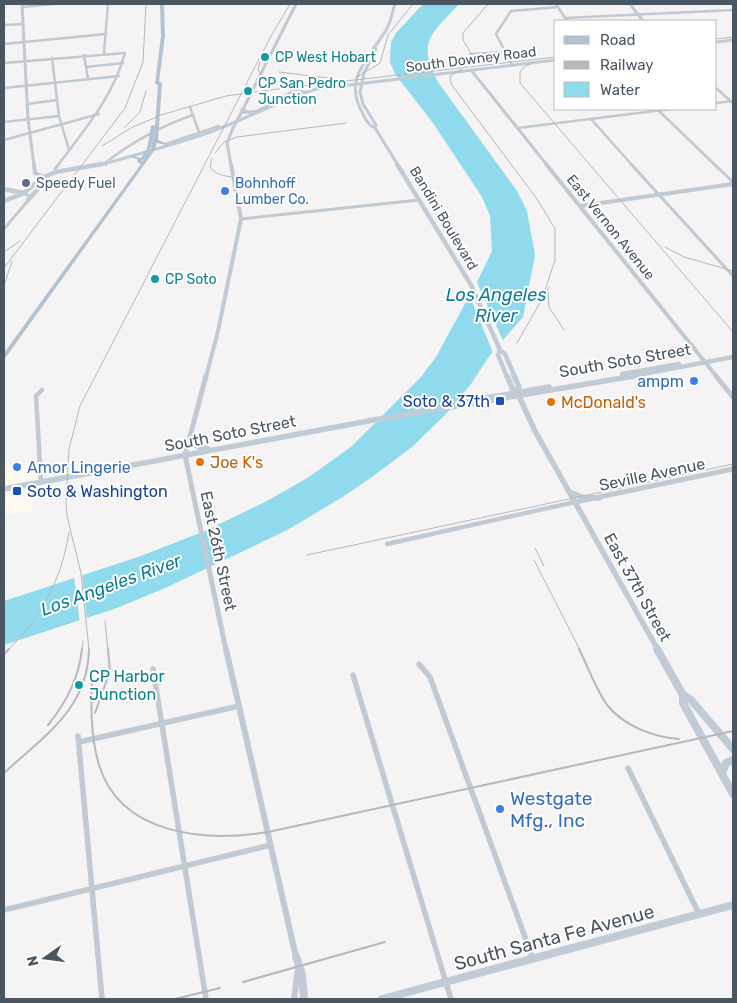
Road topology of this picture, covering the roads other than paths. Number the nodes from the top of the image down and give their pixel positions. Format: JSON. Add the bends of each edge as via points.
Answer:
{"nodes":[{"id":1,"x":54,"y":4,"type":"edge"},
{"id":2,"x":108,"y":4,"type":"edge"},
{"id":3,"x":162,"y":4,"type":"edge"},
{"id":4,"x":296,"y":4,"type":"edge"},
{"id":5,"x":394,"y":4,"type":"edge"},
{"id":6,"x":630,"y":4,"type":"edge"},
{"id":7,"x":22,"y":5,"type":"edge"},
{"id":8,"x":557,"y":5,"type":"edge"},
{"id":9,"x":733,"y":10,"type":"edge"},
{"id":10,"x":639,"y":15,"type":"junction"},
{"id":11,"x":566,"y":20,"type":"edge"},
{"id":12,"x":643,"y":20,"type":"edge"},
{"id":13,"x":23,"y":24,"type":"junction"},
{"id":14,"x":4,"y":26,"type":"edge"},
{"id":15,"x":106,"y":34,"type":"junction"},
{"id":16,"x":733,"y":40,"type":"edge"},
{"id":17,"x":24,"y":42,"type":"junction"},
{"id":18,"x":717,"y":42,"type":"edge"},
{"id":19,"x":4,"y":44,"type":"edge"},
{"id":20,"x":374,"y":47,"type":"junction"},
{"id":21,"x":505,"y":52,"type":"junction"},
{"id":22,"x":104,"y":53,"type":"junction"},
{"id":23,"x":470,"y":54,"type":"dead end"},
{"id":24,"x":84,"y":55,"type":"junction"},
{"id":25,"x":52,"y":58,"type":"junction"},
{"id":26,"x":554,"y":60,"type":"edge"},
{"id":27,"x":25,"y":61,"type":"junction"},
{"id":28,"x":4,"y":63,"type":"edge"},
{"id":29,"x":122,"y":63,"type":"junction"},
{"id":30,"x":512,"y":65,"type":"junction"},
{"id":31,"x":86,"y":67,"type":"junction"},
{"id":32,"x":471,"y":70,"type":"junction"},
{"id":33,"x":119,"y":76,"type":"junction"},
{"id":34,"x":88,"y":79,"type":"junction"},
{"id":35,"x":388,"y":80,"type":"junction"},
{"id":36,"x":55,"y":83,"type":"junction"},
{"id":37,"x":360,"y":83,"type":"junction"},
{"id":38,"x":26,"y":86,"type":"junction"},
{"id":39,"x":4,"y":88,"type":"edge"},
{"id":40,"x":717,"y":89,"type":"edge"},
{"id":41,"x":306,"y":92,"type":"junction"},
{"id":42,"x":57,"y":100,"type":"junction"},
{"id":43,"x":733,"y":102,"type":"edge"},
{"id":44,"x":717,"y":103,"type":"edge"},
{"id":45,"x":27,"y":104,"type":"junction"},
{"id":46,"x":190,"y":107,"type":"dead end"},
{"id":47,"x":658,"y":110,"type":"joint"},
{"id":48,"x":242,"y":111,"type":"junction"},
{"id":49,"x":250,"y":113,"type":"joint"},
{"id":50,"x":99,"y":114,"type":"junction"},
{"id":51,"x":193,"y":115,"type":"junction"},
{"id":52,"x":60,"y":116,"type":"junction"},
{"id":53,"x":28,"y":119,"type":"junction"},
{"id":54,"x":591,"y":119,"type":"junction"},
{"id":55,"x":4,"y":122,"type":"edge"},
{"id":56,"x":62,"y":123,"type":"junction"},
{"id":57,"x":219,"y":126,"type":"dead end"},
{"id":58,"x":518,"y":128,"type":"junction"},
{"id":59,"x":154,"y":129,"type":"junction"},
{"id":60,"x":198,"y":132,"type":"junction"},
{"id":61,"x":30,"y":133,"type":"junction"},
{"id":62,"x":140,"y":138,"type":"junction"},
{"id":63,"x":153,"y":139,"type":"junction"},
{"id":64,"x":4,"y":140,"type":"edge"},
{"id":65,"x":166,"y":144,"type":"junction"},
{"id":66,"x":69,"y":150,"type":"junction"},
{"id":67,"x":151,"y":150,"type":"junction"},
{"id":68,"x":115,"y":155,"type":"junction"},
{"id":69,"x":122,"y":158,"type":"junction"},
{"id":70,"x":132,"y":158,"type":"junction"},
{"id":71,"x":140,"y":163,"type":"junction"},
{"id":72,"x":105,"y":164,"type":"junction"},
{"id":73,"x":56,"y":172,"type":"junction"},
{"id":74,"x":44,"y":177,"type":"junction"},
{"id":75,"x":131,"y":178,"type":"junction"},
{"id":76,"x":733,"y":183,"type":"edge"},
{"id":77,"x":36,"y":184,"type":"junction"},
{"id":78,"x":4,"y":189,"type":"edge"},
{"id":79,"x":24,"y":193,"type":"junction"},
{"id":80,"x":659,"y":195,"type":"junction"},
{"id":81,"x":28,"y":200,"type":"junction"},
{"id":82,"x":419,"y":200,"type":"junction"},
{"id":83,"x":4,"y":201,"type":"edge"},
{"id":84,"x":580,"y":206,"type":"junction"},
{"id":85,"x":241,"y":219,"type":"junction"},
{"id":86,"x":4,"y":229,"type":"edge"},
{"id":87,"x":733,"y":276,"type":"edge"},
{"id":88,"x":4,"y":356,"type":"edge"},
{"id":89,"x":733,"y":358,"type":"edge"},
{"id":90,"x":705,"y":362,"type":"junction"},
{"id":91,"x":42,"y":390,"type":"dead end"},
{"id":92,"x":518,"y":394,"type":"junction"},
{"id":93,"x":733,"y":397,"type":"edge"},
{"id":94,"x":190,"y":439,"type":"junction"},
{"id":95,"x":210,"y":450,"type":"junction"},
{"id":96,"x":185,"y":455,"type":"junction"},
{"id":97,"x":733,"y":469,"type":"edge"},
{"id":98,"x":41,"y":482,"type":"junction"},
{"id":99,"x":4,"y":489,"type":"edge"},
{"id":100,"x":569,"y":492,"type":"junction"},
{"id":101,"x":599,"y":498,"type":"junction"},
{"id":102,"x":575,"y":502,"type":"junction"},
{"id":103,"x":387,"y":544,"type":"dead end"},
{"id":104,"x":419,"y":664,"type":"dead end"},
{"id":105,"x":153,"y":669,"type":"dead end"},
{"id":106,"x":353,"y":676,"type":"dead end"},
{"id":107,"x":683,"y":695,"type":"junction"},
{"id":108,"x":239,"y":706,"type":"junction"},
{"id":109,"x":162,"y":723,"type":"junction"},
{"id":110,"x":733,"y":749,"type":"edge"},
{"id":111,"x":733,"y":760,"type":"edge"},
{"id":112,"x":628,"y":768,"type":"dead end"},
{"id":113,"x":722,"y":774,"type":"junction"},
{"id":114,"x":733,"y":794,"type":"edge"},
{"id":115,"x":270,"y":845,"type":"junction"},
{"id":116,"x":185,"y":866,"type":"junction"},
{"id":117,"x":91,"y":889,"type":"junction"},
{"id":118,"x":733,"y":905,"type":"edge"},
{"id":119,"x":4,"y":910,"type":"edge"},
{"id":120,"x":699,"y":914,"type":"junction"},
{"id":121,"x":296,"y":956,"type":"junction"},
{"id":122,"x":533,"y":959,"type":"junction"},
{"id":123,"x":446,"y":982,"type":"junction"},
{"id":124,"x":102,"y":999,"type":"edge"},
{"id":125,"x":206,"y":999,"type":"edge"},
{"id":126,"x":294,"y":999,"type":"edge"},
{"id":127,"x":304,"y":999,"type":"edge"},
{"id":128,"x":382,"y":999,"type":"edge"},
{"id":129,"x":451,"y":999,"type":"edge"}],
"edges":[{"from":1,"to":7,"type":"street"},
{"from":2,"to":15,"type":"street"},
{"from":3,"to":59,"type":"main road","via":[[160,83]]},
{"from":4,"to":48,"type":"street","name":"East 26th Street"},
{"from":5,"to":20,"type":"main road","name":"Bandini Boulevard","via":[[386,29]]},
{"from":6,"to":10,"type":"main road"},
{"from":7,"to":13,"type":"street"},
{"from":8,"to":11,"type":"street"},
{"from":8,"to":21,"type":"street","via":[[512,10],[496,34]]},
{"from":9,"to":10,"type":"street"},
{"from":10,"to":11,"type":"street"},
{"from":10,"to":12,"type":"main road"},
{"from":13,"to":14,"type":"street"},
{"from":13,"to":17,"type":"street"},
{"from":15,"to":17,"type":"street"},
{"from":15,"to":22,"type":"street"},
{"from":16,"to":18,"type":"main road"},
{"from":17,"to":19,"type":"street"},
{"from":17,"to":27,"type":"street"},
{"from":20,"to":37,"type":"main road","name":"Bandini Boulevard","via":[[364,60]]},
{"from":20,"to":37,"type":"main road","name":"Bandini Boulevard","via":[[376,49]]},
{"from":21,"to":23,"type":"street"},
{"from":21,"to":30,"type":"street"},
{"from":22,"to":24,"type":"street"},
{"from":22,"to":29,"type":"street","via":[[124,52]]},
{"from":24,"to":25,"type":"street"},
{"from":24,"to":31,"type":"street"},
{"from":25,"to":27,"type":"street"},
{"from":25,"to":36,"type":"street"},
{"from":26,"to":30,"type":"main road","name":"South Downey Road"},
{"from":27,"to":28,"type":"street"},
{"from":27,"to":38,"type":"street"},
{"from":29,"to":31,"type":"street"},
{"from":29,"to":33,"type":"street"},
{"from":30,"to":32,"type":"main road","name":"South Downey Road"},
{"from":31,"to":34,"type":"street"},
{"from":32,"to":35,"type":"main road","name":"South Downey Road"},
{"from":32,"to":58,"type":"street","name":"East Vernon Avenue"},
{"from":33,"to":34,"type":"street"},
{"from":33,"to":50,"type":"street"},
{"from":34,"to":36,"type":"street"},
{"from":35,"to":37,"type":"main road","name":"South Downey Road"},
{"from":35,"to":37,"type":"main road","name":"South Downey Road"},
{"from":36,"to":38,"type":"street"},
{"from":36,"to":42,"type":"street"},
{"from":37,"to":41,"type":"main road","name":"South Downey Road"},
{"from":37,"to":67,"type":"main road","name":"South Downey Road","via":[[301,96],[231,127]]},
{"from":37,"to":82,"type":"main road","name":"Bandini Boulevard","via":[[354,92],[356,102]]},
{"from":38,"to":39,"type":"street"},
{"from":38,"to":45,"type":"street"},
{"from":40,"to":43,"type":"main road"},
{"from":41,"to":49,"type":"street","name":"South Downey Road","via":[[294,90]]},
{"from":41,"to":65,"type":"main road","name":"South Downey Road","via":[[243,120]]},
{"from":42,"to":45,"type":"street"},
{"from":42,"to":52,"type":"street"},
{"from":43,"to":44,"type":"street"},
{"from":45,"to":53,"type":"street"},
{"from":46,"to":51,"type":"street"},
{"from":47,"to":54,"type":"street"},
{"from":47,"to":76,"type":"street"},
{"from":48,"to":49,"type":"street"},
{"from":48,"to":85,"type":"street","name":"East 26th Street","bridge":true,"via":[[227,143]]},
{"from":50,"to":56,"type":"street"},
{"from":50,"to":66,"type":"street"},
{"from":51,"to":59,"type":"street"},
{"from":51,"to":60,"type":"street"},
{"from":52,"to":53,"type":"street"},
{"from":52,"to":56,"type":"street"},
{"from":53,"to":55,"type":"street"},
{"from":53,"to":61,"type":"street"},
{"from":54,"to":58,"type":"street"},
{"from":54,"to":80,"type":"street"},
{"from":56,"to":61,"type":"street"},
{"from":56,"to":66,"type":"street"},
{"from":57,"to":60,"type":"street"},
{"from":58,"to":84,"type":"street","name":"East Vernon Avenue"},
{"from":59,"to":62,"type":"street"},
{"from":59,"to":63,"type":"main road"},
{"from":60,"to":65,"type":"street"},
{"from":61,"to":64,"type":"street"},
{"from":61,"to":74,"type":"street","via":[[35,173]]},
{"from":62,"to":63,"type":"street"},
{"from":62,"to":68,"type":"street"},
{"from":63,"to":65,"type":"main road"},
{"from":63,"to":67,"type":"main road"},
{"from":65,"to":67,"type":"main road","name":"South Downey Road"},
{"from":66,"to":73,"type":"street"},
{"from":67,"to":69,"type":"main road"},
{"from":67,"to":70,"type":"main road"},
{"from":67,"to":71,"type":"main road"},
{"from":67,"to":75,"type":"main road","via":[[135,177]]},
{"from":68,"to":69,"type":"street"},
{"from":68,"to":72,"type":"street"},
{"from":69,"to":72,"type":"main road"},
{"from":70,"to":71,"type":"main road","via":[[139,158]]},
{"from":70,"to":72,"type":"main road"},
{"from":71,"to":75,"type":"main road"},
{"from":72,"to":73,"type":"main road"},
{"from":73,"to":74,"type":"main road"},
{"from":74,"to":77,"type":"main road"},
{"from":75,"to":88,"type":"main road"},
{"from":76,"to":80,"type":"street"},
{"from":77,"to":79,"type":"main road"},
{"from":77,"to":81,"type":"main road","via":[[38,189]]},
{"from":78,"to":79,"type":"main road"},
{"from":79,"to":81,"type":"street","via":[[31,196]]},
{"from":79,"to":83,"type":"main road"},
{"from":80,"to":84,"type":"street"},
{"from":80,"to":87,"type":"street"},
{"from":81,"to":86,"type":"street"},
{"from":82,"to":85,"type":"street"},
{"from":82,"to":92,"type":"main road","name":"Bandini Boulevard","via":[[471,285],[500,350],[505,354],[519,387]]},
{"from":84,"to":90,"type":"street","name":"East Vernon Avenue"},
{"from":85,"to":94,"type":"street","name":"East 26th Street","via":[[218,331]]},
{"from":89,"to":90,"type":"main road","name":"South Soto Street"},
{"from":90,"to":92,"type":"main road","name":"South Soto Street"},
{"from":90,"to":93,"type":"street","name":"East Vernon Avenue"},
{"from":91,"to":98,"type":"street","via":[[36,396]]},
{"from":92,"to":95,"type":"main road","name":"South Soto Street"},
{"from":92,"to":100,"type":"main road","name":"East 37th Street"},
{"from":94,"to":95,"type":"main road","via":[[197,446]]},
{"from":94,"to":96,"type":"street","name":"East 26th Street"},
{"from":95,"to":96,"type":"main road","name":"South Soto Street"},
{"from":96,"to":98,"type":"main road","name":"South Soto Street"},
{"from":96,"to":108,"type":"street","name":"East 26th Street"},
{"from":97,"to":101,"type":"street","name":"Seville Avenue"},
{"from":98,"to":99,"type":"main road","name":"South Soto Street"},
{"from":100,"to":101,"type":"main road"},
{"from":100,"to":102,"type":"main road","name":"East 37th Street"},
{"from":101,"to":102,"type":"street","name":"Seville Avenue"},
{"from":102,"to":103,"type":"street"},
{"from":102,"to":107,"type":"main road","name":"East 37th Street"},
{"from":104,"to":122,"type":"street","via":[[430,677]]},
{"from":105,"to":109,"type":"street"},
{"from":106,"to":123,"type":"street"},
{"from":107,"to":110,"type":"main road"},
{"from":107,"to":113,"type":"main road","name":"East 37th Street","via":[[683,703]]},
{"from":108,"to":109,"type":"street"},
{"from":108,"to":115,"type":"street","name":"East 26th Street"},
{"from":109,"to":116,"type":"street"},
{"from":109,"to":117,"type":"street","via":[[78,739]]},
{"from":111,"to":113,"type":"main road","via":[[726,763]]},
{"from":112,"to":120,"type":"street"},
{"from":113,"to":114,"type":"main road","name":"East 37th Street"},
{"from":115,"to":116,"type":"street"},
{"from":115,"to":121,"type":"street","name":"East 26th Street"},
{"from":116,"to":117,"type":"street"},
{"from":116,"to":125,"type":"street"},
{"from":117,"to":119,"type":"street"},
{"from":117,"to":124,"type":"street"},
{"from":118,"to":120,"type":"main road","name":"South Santa Fe Avenue"},
{"from":120,"to":122,"type":"main road","name":"South Santa Fe Avenue"},
{"from":121,"to":126,"type":"street","name":"East 26th Street","via":[[298,967]]},
{"from":121,"to":127,"type":"main road"},
{"from":122,"to":123,"type":"main road","name":"South Santa Fe Avenue"},
{"from":123,"to":128,"type":"main road","name":"South Santa Fe Avenue"},
{"from":123,"to":129,"type":"street"}]}
